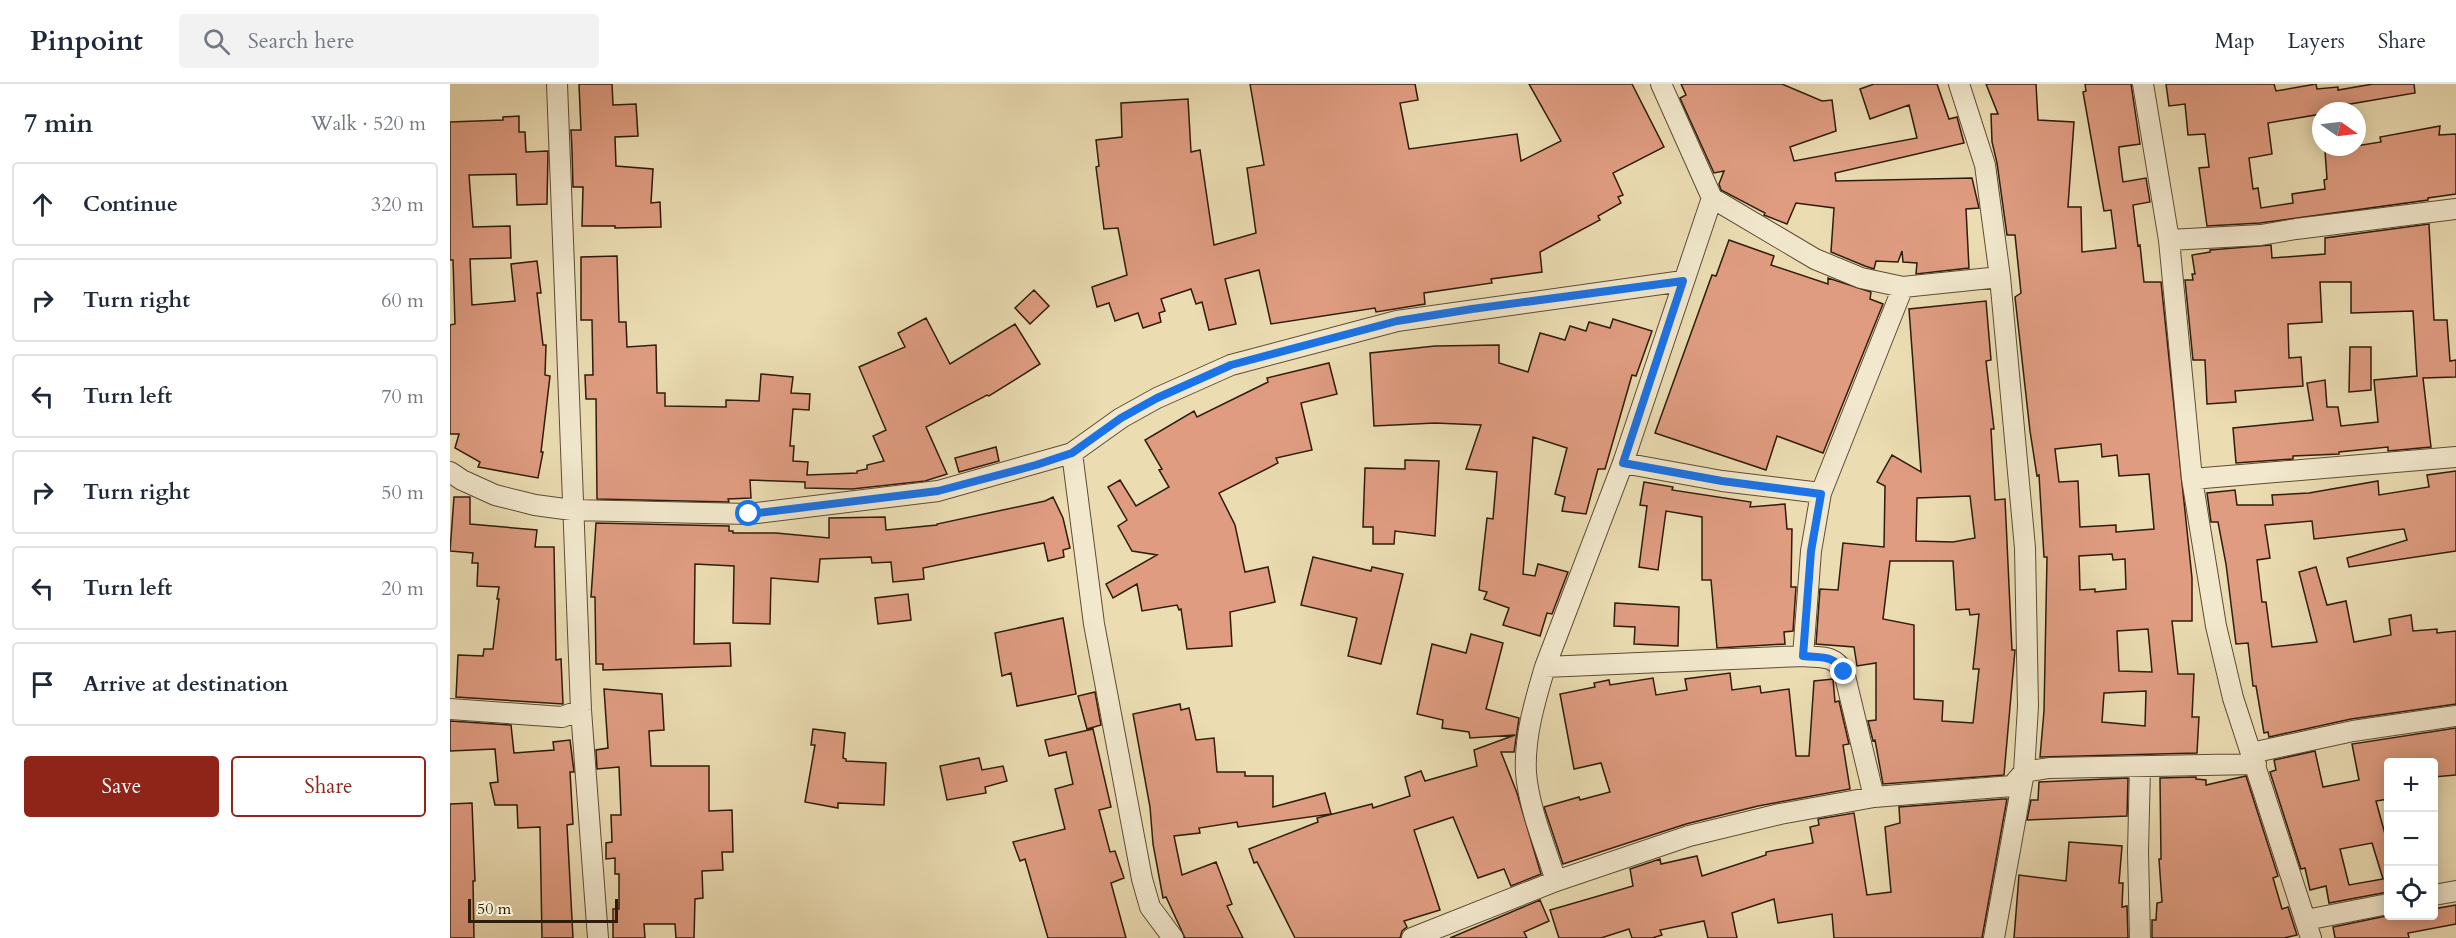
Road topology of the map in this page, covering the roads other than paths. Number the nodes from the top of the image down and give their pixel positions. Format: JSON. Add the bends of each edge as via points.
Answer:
{"nodes":[{"id":1,"x":557,"y":84,"type":"edge"},
{"id":2,"x":1661,"y":84,"type":"edge"},
{"id":3,"x":1959,"y":84,"type":"edge"},
{"id":4,"x":2143,"y":84,"type":"edge"},
{"id":5,"x":1712,"y":198,"type":"junction"},
{"id":6,"x":2456,"y":209,"type":"edge"},
{"id":7,"x":2169,"y":240,"type":"junction"},
{"id":8,"x":2000,"y":277,"type":"junction"},
{"id":9,"x":1683,"y":281,"type":"junction"},
{"id":10,"x":1903,"y":287,"type":"junction"},
{"id":11,"x":1072,"y":453,"type":"junction"},
{"id":12,"x":2456,"y":457,"type":"edge"},
{"id":13,"x":1623,"y":463,"type":"junction"},
{"id":14,"x":450,"y":472,"type":"edge"},
{"id":15,"x":2192,"y":479,"type":"junction"},
{"id":16,"x":1821,"y":494,"type":"junction"},
{"id":17,"x":572,"y":510,"type":"junction"},
{"id":18,"x":1803,"y":656,"type":"junction"},
{"id":19,"x":1545,"y":668,"type":"junction"},
{"id":20,"x":450,"y":709,"type":"edge"},
{"id":21,"x":581,"y":710,"type":"junction"},
{"id":22,"x":2456,"y":716,"type":"edge"},
{"id":23,"x":2253,"y":759,"type":"junction"},
{"id":24,"x":2140,"y":767,"type":"junction"},
{"id":25,"x":2024,"y":772,"type":"junction"},
{"id":26,"x":1874,"y":796,"type":"junction"},
{"id":27,"x":1556,"y":881,"type":"junction"},
{"id":28,"x":2456,"y":891,"type":"edge"},
{"id":29,"x":2438,"y":894,"type":"edge"},
{"id":30,"x":2384,"y":905,"type":"edge"},
{"id":31,"x":2308,"y":929,"type":"edge"},
{"id":32,"x":598,"y":938,"type":"edge"},
{"id":33,"x":1173,"y":938,"type":"edge"},
{"id":34,"x":1412,"y":938,"type":"edge"},
{"id":35,"x":1994,"y":938,"type":"edge"},
{"id":36,"x":2140,"y":938,"type":"edge"}],
"edges":[{"from":1,"to":17,"type":"street"},
{"from":2,"to":5,"type":"street"},
{"from":3,"to":8,"type":"street","via":[[1985,165]]},
{"from":4,"to":7,"type":"street"},
{"from":5,"to":9,"type":"street"},
{"from":5,"to":10,"type":"street","via":[[1815,259],[1861,278]]},
{"from":6,"to":7,"type":"street","via":[[2261,235]]},
{"from":7,"to":15,"type":"street"},
{"from":8,"to":10,"type":"street"},
{"from":8,"to":25,"type":"street","via":[[2025,548],[2028,706]]},
{"from":9,"to":11,"type":"street","via":[[1397,321],[1231,365],[1157,398]]},
{"from":9,"to":13,"type":"street"},
{"from":10,"to":16,"type":"street"},
{"from":11,"to":17,"type":"street","via":[[938,491],[749,514]]},
{"from":11,"to":33,"type":"street","via":[[1094,624],[1142,879],[1150,907]]},
{"from":12,"to":15,"type":"street"},
{"from":13,"to":16,"type":"street"},
{"from":13,"to":19,"type":"street"},
{"from":14,"to":17,"type":"street","via":[[495,495]]},
{"from":15,"to":23,"type":"street","via":[[2216,626]]},
{"from":16,"to":18,"type":"street","via":[[1811,551]]},
{"from":17,"to":21,"type":"street"},
{"from":18,"to":19,"type":"street"},
{"from":18,"to":26,"type":"street","via":[[1830,658],[1844,672]]},
{"from":19,"to":27,"type":"street","via":[[1527,741],[1526,774]]},
{"from":20,"to":21,"type":"street","via":[[562,717]]},
{"from":21,"to":32,"type":"street"},
{"from":22,"to":23,"type":"street","via":[[2353,731]]},
{"from":23,"to":24,"type":"street"},
{"from":23,"to":31,"type":"street"},
{"from":24,"to":25,"type":"street"},
{"from":24,"to":36,"type":"street"},
{"from":25,"to":26,"type":"street","via":[[2012,786]]},
{"from":25,"to":35,"type":"street"},
{"from":26,"to":27,"type":"street","via":[[1689,836]]},
{"from":27,"to":34,"type":"street"},
{"from":28,"to":29,"type":"street"},
{"from":30,"to":31,"type":"street"}]}
